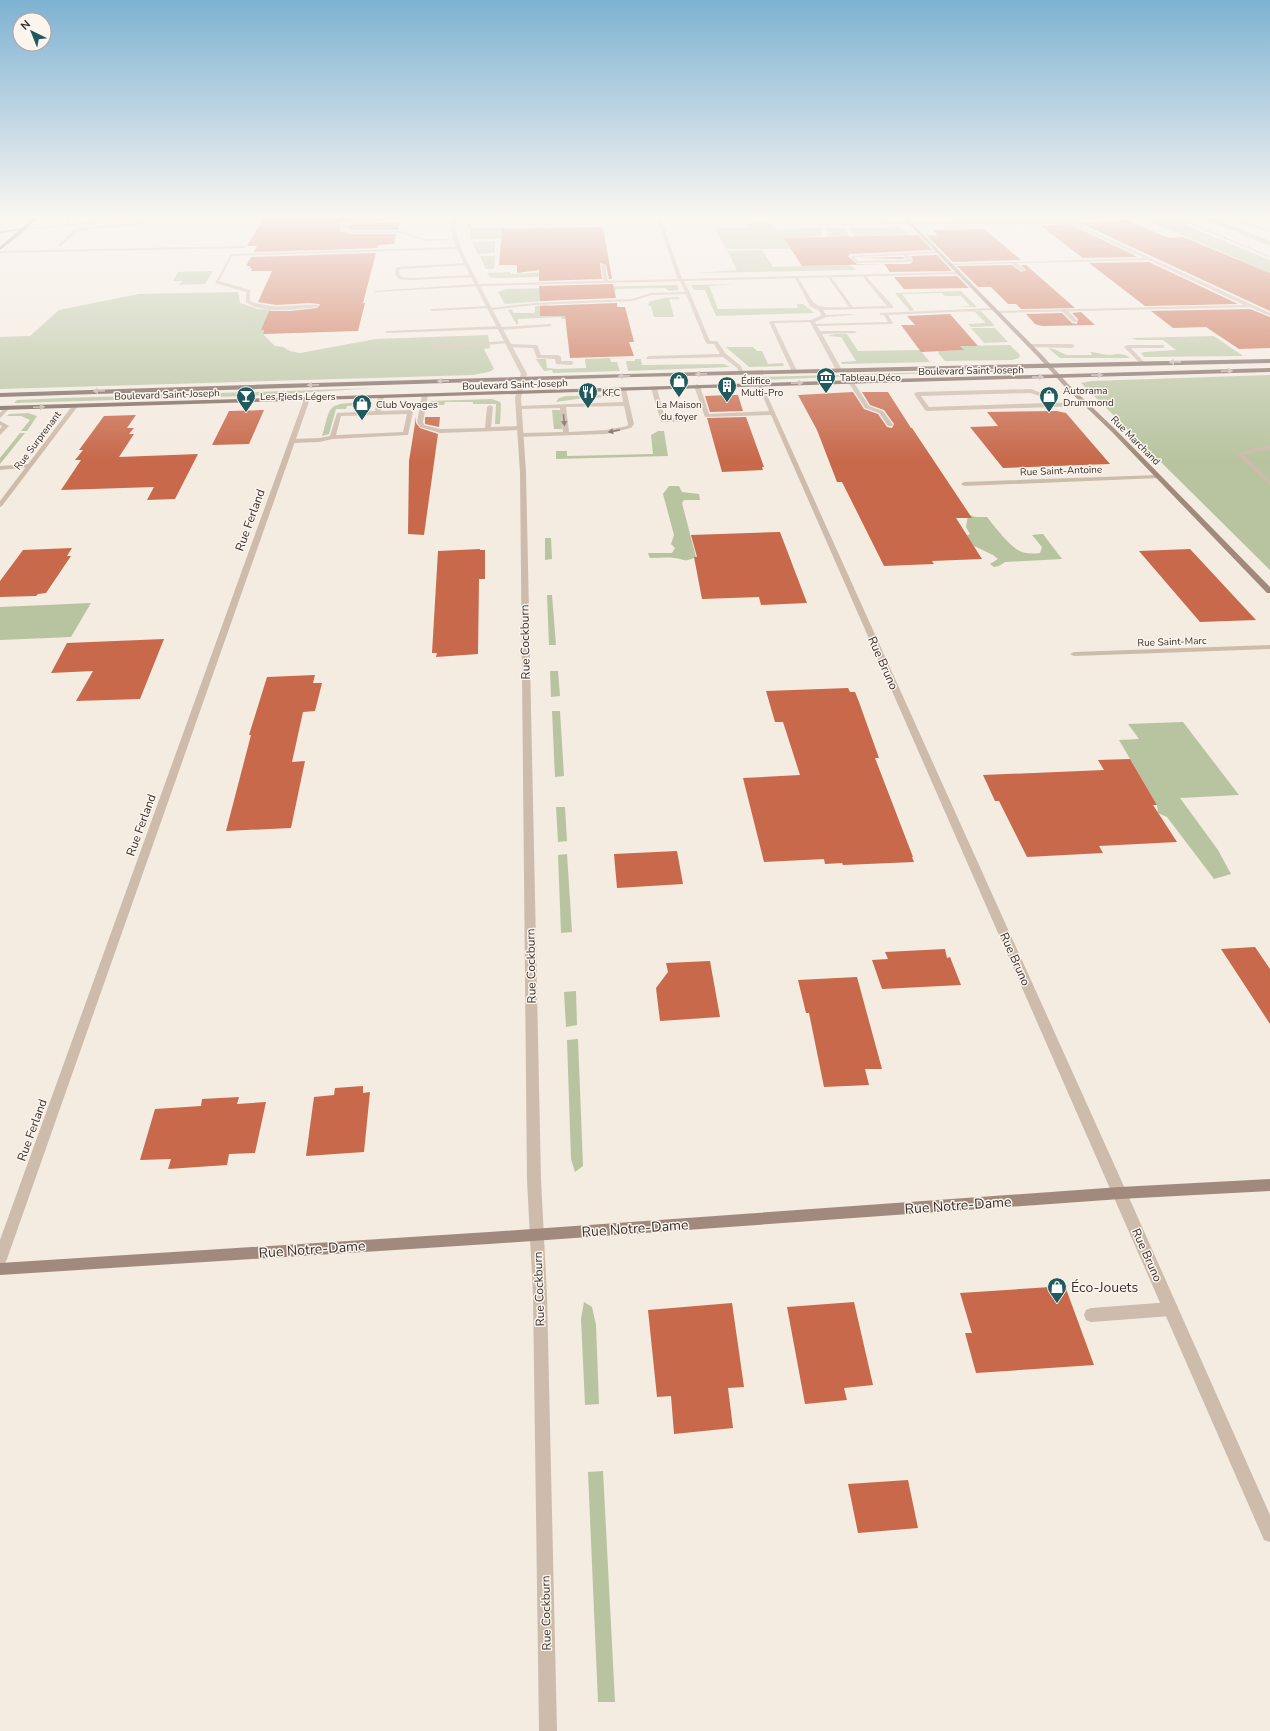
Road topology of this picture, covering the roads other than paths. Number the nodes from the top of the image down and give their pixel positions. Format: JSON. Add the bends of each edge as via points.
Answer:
{"nodes":[{"id":1,"x":248,"y":299,"type":"edge"},
{"id":2,"x":485,"y":299,"type":"edge"},
{"id":3,"x":636,"y":299,"type":"edge"},
{"id":4,"x":690,"y":299,"type":"edge"},
{"id":5,"x":808,"y":299,"type":"edge"},
{"id":6,"x":845,"y":299,"type":"edge"},
{"id":7,"x":884,"y":299,"type":"edge"},
{"id":8,"x":983,"y":299,"type":"edge"},
{"id":9,"x":1236,"y":299,"type":"edge"},
{"id":10,"x":521,"y":305,"type":"junction"},
{"id":11,"x":317,"y":306,"type":"dead end"},
{"id":12,"x":1251,"y":306,"type":"junction"},
{"id":13,"x":490,"y":308,"type":"junction"},
{"id":14,"x":852,"y":308,"type":"junction"},
{"id":15,"x":820,"y":309,"type":"junction"},
{"id":16,"x":432,"y":310,"type":"dead end"},
{"id":17,"x":994,"y":310,"type":"junction"},
{"id":18,"x":1064,"y":310,"type":"junction"},
{"id":19,"x":524,"y":312,"type":"dead end"},
{"id":20,"x":873,"y":314,"type":"dead end"},
{"id":21,"x":885,"y":314,"type":"junction"},
{"id":22,"x":855,"y":315,"type":"dead end"},
{"id":23,"x":1270,"y":315,"type":"edge"},
{"id":24,"x":825,"y":316,"type":"junction"},
{"id":25,"x":1075,"y":321,"type":"dead end"},
{"id":26,"x":813,"y":323,"type":"junction"},
{"id":27,"x":550,"y":325,"type":"dead end"},
{"id":28,"x":500,"y":328,"type":"junction"},
{"id":29,"x":387,"y":332,"type":"dead end"},
{"id":30,"x":855,"y":332,"type":"dead end"},
{"id":31,"x":819,"y":333,"type":"junction"},
{"id":32,"x":509,"y":344,"type":"junction"},
{"id":33,"x":1030,"y":346,"type":"junction"},
{"id":34,"x":1072,"y":346,"type":"dead end"},
{"id":35,"x":1163,"y":346,"type":"dead end"},
{"id":36,"x":431,"y":347,"type":"dead end"},
{"id":37,"x":724,"y":355,"type":"junction"},
{"id":38,"x":649,"y":358,"type":"dead end"},
{"id":39,"x":1270,"y":361,"type":"edge"},
{"id":40,"x":571,"y":363,"type":"dead end"},
{"id":41,"x":1142,"y":363,"type":"junction"},
{"id":42,"x":1047,"y":364,"type":"junction"},
{"id":43,"x":839,"y":370,"type":"junction"},
{"id":44,"x":1270,"y":370,"type":"edge"},
{"id":45,"x":794,"y":371,"type":"junction"},
{"id":46,"x":742,"y":373,"type":"junction"},
{"id":47,"x":1058,"y":376,"type":"junction"},
{"id":48,"x":524,"y":378,"type":"junction"},
{"id":49,"x":852,"y":382,"type":"junction"},
{"id":50,"x":759,"y":384,"type":"junction"},
{"id":51,"x":697,"y":386,"type":"junction"},
{"id":52,"x":654,"y":388,"type":"junction"},
{"id":53,"x":623,"y":389,"type":"junction"},
{"id":54,"x":520,"y":393,"type":"junction"},
{"id":55,"x":0,"y":394,"type":"edge"},
{"id":56,"x":425,"y":396,"type":"junction"},
{"id":57,"x":381,"y":397,"type":"junction"},
{"id":58,"x":307,"y":399,"type":"junction"},
{"id":59,"x":626,"y":404,"type":"junction"},
{"id":60,"x":1085,"y":404,"type":"junction"},
{"id":61,"x":1053,"y":405,"type":"junction"},
{"id":62,"x":75,"y":406,"type":"junction"},
{"id":63,"x":563,"y":406,"type":"junction"},
{"id":64,"x":490,"y":407,"type":"dead end"},
{"id":65,"x":519,"y":407,"type":"junction"},
{"id":66,"x":0,"y":408,"type":"edge"},
{"id":67,"x":7,"y":408,"type":"junction"},
{"id":68,"x":378,"y":413,"type":"junction"},
{"id":69,"x":771,"y":413,"type":"junction"},
{"id":70,"x":0,"y":416,"type":"edge"},
{"id":71,"x":694,"y":420,"type":"dead end"},
{"id":72,"x":0,"y":423,"type":"edge"},
{"id":73,"x":890,"y":425,"type":"dead end"},
{"id":74,"x":488,"y":429,"type":"junction"},
{"id":75,"x":520,"y":431,"type":"junction"},
{"id":76,"x":566,"y":433,"type":"junction"},
{"id":77,"x":0,"y":434,"type":"edge"},
{"id":78,"x":333,"y":437,"type":"junction"},
{"id":79,"x":292,"y":441,"type":"junction"},
{"id":80,"x":1270,"y":448,"type":"edge"},
{"id":81,"x":29,"y":466,"type":"junction"},
{"id":82,"x":0,"y":468,"type":"edge"},
{"id":83,"x":1158,"y":477,"type":"junction"},
{"id":84,"x":1270,"y":483,"type":"edge"},
{"id":85,"x":964,"y":484,"type":"dead end"},
{"id":86,"x":0,"y":505,"type":"edge"},
{"id":87,"x":1270,"y":591,"type":"edge"},
{"id":88,"x":1270,"y":647,"type":"edge"},
{"id":89,"x":1074,"y":654,"type":"dead end"},
{"id":90,"x":1270,"y":1185,"type":"edge"},
{"id":91,"x":1120,"y":1193,"type":"junction"},
{"id":92,"x":537,"y":1235,"type":"junction"},
{"id":93,"x":0,"y":1259,"type":"edge"},
{"id":94,"x":0,"y":1269,"type":"edge"},
{"id":95,"x":1171,"y":1309,"type":"junction"},
{"id":96,"x":1091,"y":1315,"type":"dead end"},
{"id":97,"x":1270,"y":1534,"type":"edge"},
{"id":98,"x":548,"y":1731,"type":"edge"}],
"edges":[{"from":1,"to":11,"type":"street","via":[[248,302],[254,305],[269,307]]},
{"from":2,"to":13,"type":"street"},
{"from":3,"to":10,"type":"street"},
{"from":4,"to":37,"type":"street","via":[[708,343],[715,342]]},
{"from":5,"to":15,"type":"street","via":[[812,306]]},
{"from":6,"to":14,"type":"street"},
{"from":7,"to":14,"type":"street","via":[[891,307]]},
{"from":8,"to":17,"type":"street","name":"Rue Marchand"},
{"from":9,"to":12,"type":"street"},
{"from":10,"to":13,"type":"street"},
{"from":10,"to":19,"type":"street"},
{"from":12,"to":18,"type":"street"},
{"from":12,"to":23,"type":"street"},
{"from":13,"to":16,"type":"street"},
{"from":13,"to":28,"type":"street"},
{"from":14,"to":15,"type":"street"},
{"from":15,"to":24,"type":"street"},
{"from":17,"to":18,"type":"street"},
{"from":17,"to":21,"type":"street"},
{"from":17,"to":33,"type":"street","name":"Rue Marchand"},
{"from":18,"to":25,"type":"street"},
{"from":20,"to":21,"type":"street"},
{"from":21,"to":26,"type":"street","via":[[891,323]]},
{"from":22,"to":24,"type":"street"},
{"from":24,"to":26,"type":"street"},
{"from":26,"to":31,"type":"street"},
{"from":26,"to":45,"type":"street","via":[[771,322]]},
{"from":27,"to":28,"type":"street"},
{"from":28,"to":29,"type":"street"},
{"from":28,"to":32,"type":"street"},
{"from":30,"to":31,"type":"street"},
{"from":31,"to":43,"type":"street"},
{"from":32,"to":36,"type":"street"},
{"from":32,"to":40,"type":"street","via":[[534,346],[539,357],[558,357],[558,363]]},
{"from":32,"to":48,"type":"street"},
{"from":33,"to":34,"type":"street"},
{"from":33,"to":42,"type":"street","name":"Rue Marchand"},
{"from":35,"to":41,"type":"street","via":[[1127,347]]},
{"from":37,"to":38,"type":"street"},
{"from":37,"to":46,"type":"street","via":[[739,367]]},
{"from":39,"to":41,"type":"main road","name":"Boulevard Saint-Joseph","one_way":true},
{"from":41,"to":42,"type":"main road","name":"Boulevard Saint-Joseph"},
{"from":42,"to":43,"type":"main road","name":"Boulevard Saint-Joseph"},
{"from":42,"to":47,"type":"street","name":"Rue Marchand"},
{"from":43,"to":45,"type":"main road","name":"Boulevard Saint-Joseph"},
{"from":47,"to":44,"type":"main road","name":"Boulevard Saint-Joseph","one_way":true},
{"from":45,"to":46,"type":"main road","name":"Boulevard Saint-Joseph"},
{"from":46,"to":48,"type":"main road","name":"Boulevard Saint-Joseph","one_way":true},
{"from":49,"to":47,"type":"main road","name":"Boulevard Saint-Joseph","one_way":true},
{"from":47,"to":60,"type":"street","name":"Rue Marchand"},
{"from":48,"to":54,"type":"street","name":"Rue Cockburn"},
{"from":48,"to":55,"type":"main road","name":"Boulevard Saint-Joseph","one_way":true},
{"from":50,"to":49,"type":"main road","name":"Boulevard Saint-Joseph","one_way":true},
{"from":49,"to":73,"type":"street","via":[[867,407],[881,412]]},
{"from":50,"to":51,"type":"main road","name":"Boulevard Saint-Joseph"},
{"from":50,"to":69,"type":"street","name":"Rue Bruno"},
{"from":51,"to":52,"type":"main road","name":"Boulevard Saint-Joseph"},
{"from":51,"to":69,"type":"street","via":[[708,416]]},
{"from":52,"to":53,"type":"main road","name":"Boulevard Saint-Joseph"},
{"from":52,"to":71,"type":"street","via":[[663,421]]},
{"from":53,"to":54,"type":"main road","name":"Boulevard Saint-Joseph"},
{"from":53,"to":59,"type":"street"},
{"from":54,"to":56,"type":"main road","name":"Boulevard Saint-Joseph"},
{"from":54,"to":65,"type":"street","name":"Rue Cockburn"},
{"from":56,"to":57,"type":"main road","name":"Boulevard Saint-Joseph"},
{"from":56,"to":74,"type":"street","via":[[421,424],[425,427],[440,431]]},
{"from":57,"to":58,"type":"main road","name":"Boulevard Saint-Joseph"},
{"from":57,"to":68,"type":"street"},
{"from":58,"to":62,"type":"main road","name":"Boulevard Saint-Joseph"},
{"from":58,"to":79,"type":"street","name":"Rue Ferland"},
{"from":59,"to":63,"type":"street"},
{"from":59,"to":76,"type":"street","one_way":true,"via":[[631,424],[629,427],[606,432]]},
{"from":60,"to":61,"type":"street"},
{"from":60,"to":83,"type":"street","name":"Rue Marchand"},
{"from":61,"to":61,"type":"street","via":[[1013,409],[927,410],[917,394],[1031,391],[1042,395]]},
{"from":67,"to":62,"type":"main road","name":"Boulevard Saint-Joseph","one_way":true},
{"from":62,"to":81,"type":"street","name":"Rue Surprenant"},
{"from":63,"to":65,"type":"street"},
{"from":63,"to":76,"type":"street","one_way":true},
{"from":64,"to":74,"type":"street"},
{"from":65,"to":75,"type":"street","name":"Rue Cockburn"},
{"from":66,"to":67,"type":"main road","name":"Boulevard Saint-Joseph"},
{"from":67,"to":70,"type":"street"},
{"from":68,"to":78,"type":"street","via":[[339,414]]},
{"from":68,"to":78,"type":"street","via":[[410,412],[406,434]]},
{"from":69,"to":91,"type":"street","name":"Rue Bruno"},
{"from":72,"to":77,"type":"street","via":[[6,426]]},
{"from":74,"to":75,"type":"street"},
{"from":75,"to":76,"type":"street"},
{"from":75,"to":92,"type":"street","name":"Rue Cockburn"},
{"from":78,"to":79,"type":"street"},
{"from":79,"to":93,"type":"street","name":"Rue Ferland"},
{"from":80,"to":84,"type":"street","via":[[1241,454]]},
{"from":81,"to":82,"type":"street"},
{"from":81,"to":86,"type":"street","name":"Rue Surprenant"},
{"from":83,"to":85,"type":"street","name":"Rue Saint-Antoine"},
{"from":83,"to":87,"type":"street","name":"Rue Marchand"},
{"from":88,"to":89,"type":"street","name":"Rue Saint-Marc"},
{"from":90,"to":91,"type":"street","name":"Rue Notre-Dame"},
{"from":91,"to":92,"type":"street","name":"Rue Notre-Dame"},
{"from":91,"to":95,"type":"street","name":"Rue Bruno"},
{"from":92,"to":94,"type":"street","name":"Rue Notre-Dame"},
{"from":92,"to":98,"type":"street","name":"Rue Cockburn"},
{"from":95,"to":96,"type":"street"},
{"from":95,"to":97,"type":"street","name":"Rue Bruno"}]}
